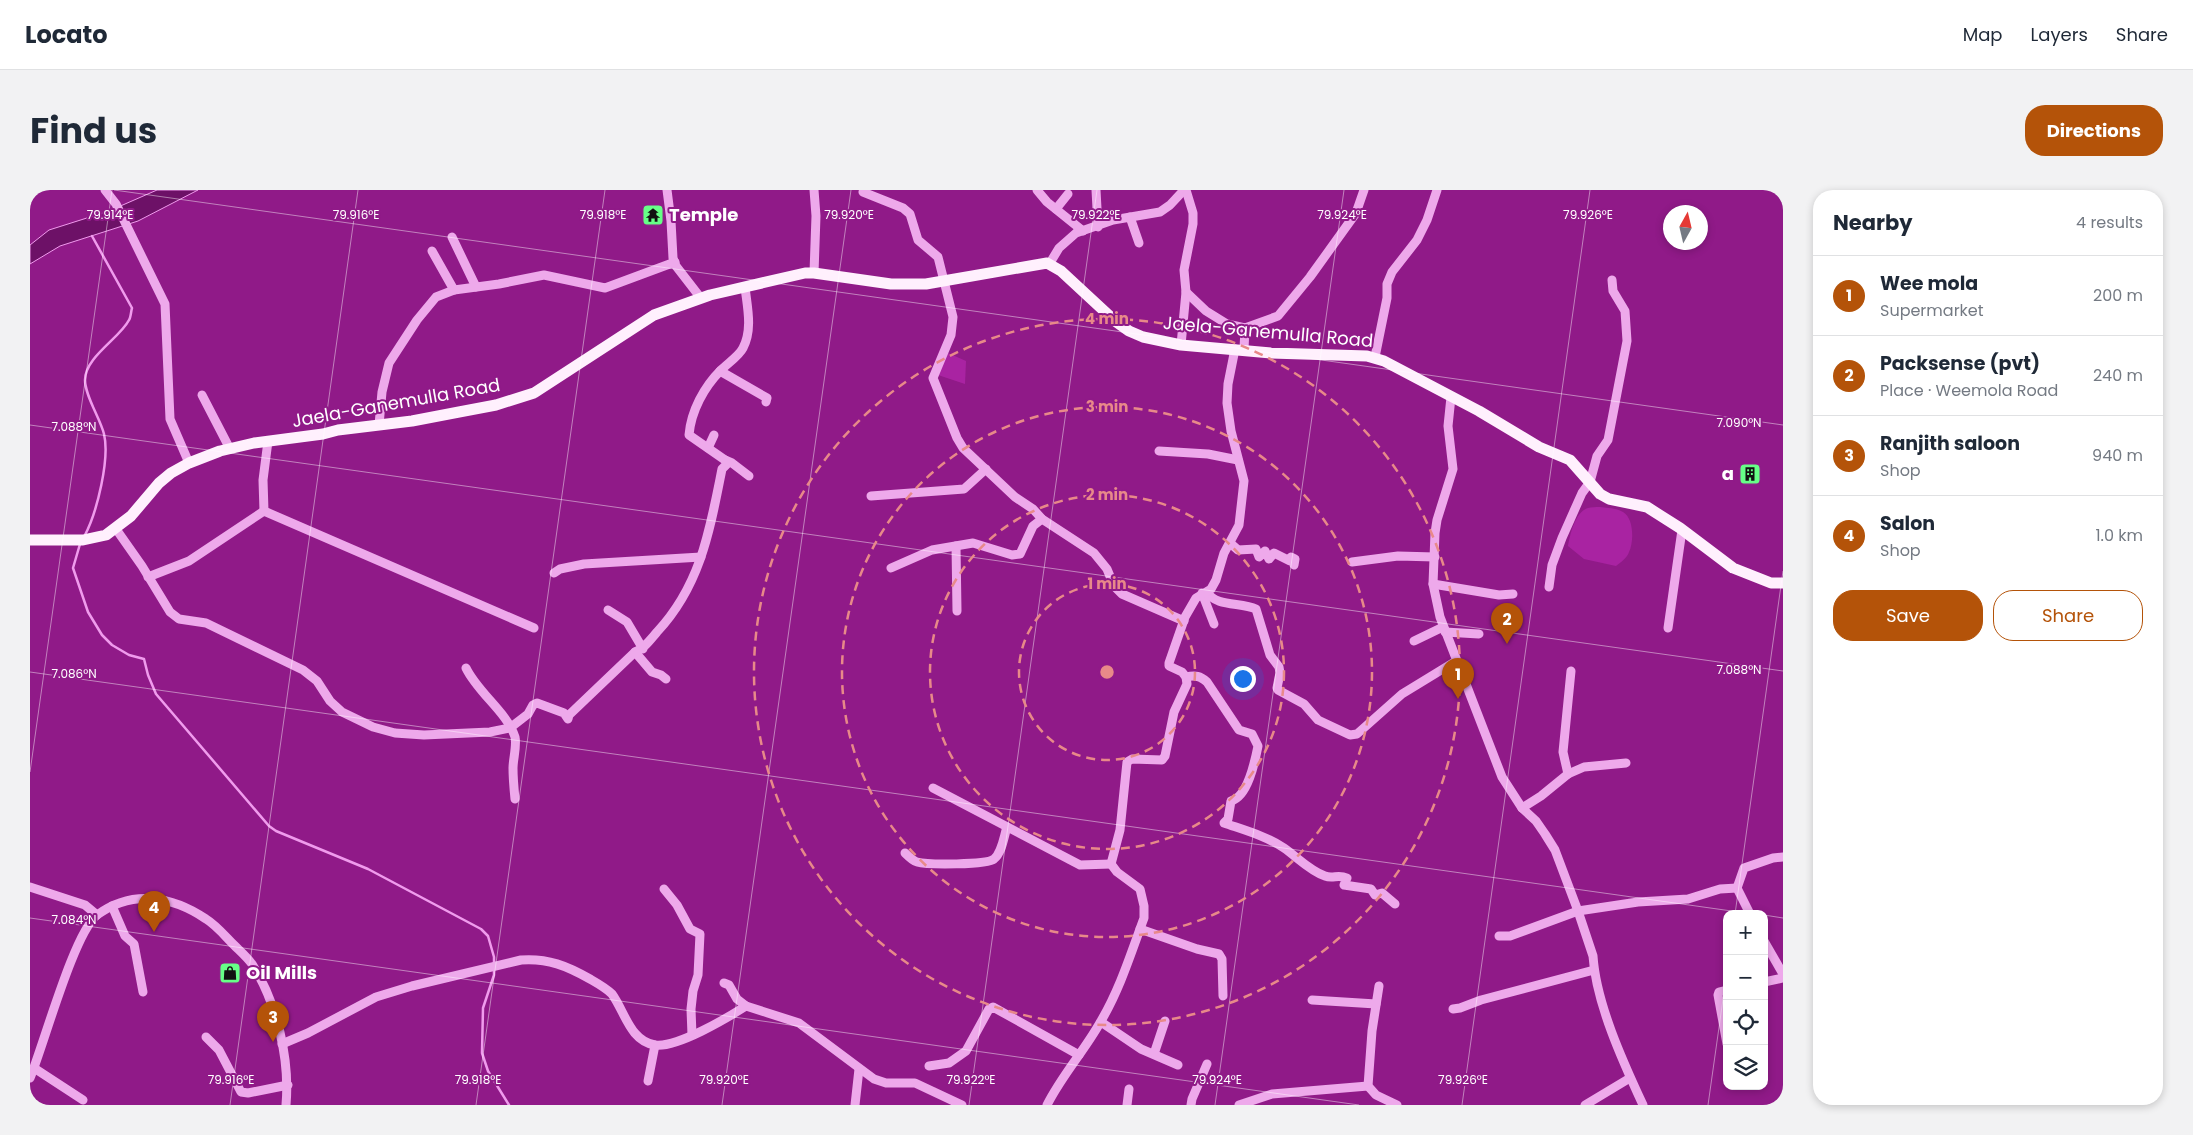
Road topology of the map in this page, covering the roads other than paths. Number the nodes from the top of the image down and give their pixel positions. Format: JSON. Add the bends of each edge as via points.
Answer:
{"nodes":[{"id":1,"x":105,"y":190,"type":"edge"},
{"id":2,"x":667,"y":190,"type":"edge"},
{"id":3,"x":814,"y":190,"type":"edge"},
{"id":4,"x":1037,"y":190,"type":"edge"},
{"id":5,"x":1096,"y":190,"type":"edge"},
{"id":6,"x":1185,"y":190,"type":"edge"},
{"id":7,"x":1364,"y":190,"type":"edge"},
{"id":8,"x":1437,"y":190,"type":"edge"},
{"id":9,"x":863,"y":192,"type":"dead end"},
{"id":10,"x":1068,"y":194,"type":"dead end"},
{"id":11,"x":1056,"y":209,"type":"junction"},
{"id":12,"x":1130,"y":217,"type":"junction"},
{"id":13,"x":1098,"y":227,"type":"junction"},
{"id":14,"x":1083,"y":231,"type":"junction"},
{"id":15,"x":452,"y":237,"type":"dead end"},
{"id":16,"x":1139,"y":243,"type":"dead end"},
{"id":17,"x":432,"y":251,"type":"dead end"},
{"id":18,"x":675,"y":262,"type":"junction"},
{"id":19,"x":1050,"y":263,"type":"junction"},
{"id":20,"x":814,"y":273,"type":"junction"},
{"id":21,"x":1612,"y":280,"type":"dead end"},
{"id":22,"x":944,"y":281,"type":"junction"},
{"id":23,"x":745,"y":286,"type":"junction"},
{"id":24,"x":476,"y":287,"type":"junction"},
{"id":25,"x":454,"y":290,"type":"junction"},
{"id":26,"x":1186,"y":292,"type":"junction"},
{"id":27,"x":700,"y":298,"type":"junction"},
{"id":28,"x":1244,"y":328,"type":"junction"},
{"id":29,"x":1181,"y":345,"type":"junction"},
{"id":30,"x":1239,"y":349,"type":"junction"},
{"id":31,"x":1375,"y":357,"type":"junction"},
{"id":32,"x":720,"y":371,"type":"junction"},
{"id":33,"x":202,"y":395,"type":"dead end"},
{"id":34,"x":1451,"y":397,"type":"junction"},
{"id":35,"x":766,"y":402,"type":"dead end"},
{"id":36,"x":379,"y":425,"type":"junction"},
{"id":37,"x":714,"y":435,"type":"dead end"},
{"id":38,"x":268,"y":441,"type":"junction"},
{"id":39,"x":708,"y":448,"type":"junction"},
{"id":40,"x":230,"y":449,"type":"junction"},
{"id":41,"x":1159,"y":451,"type":"dead end"},
{"id":42,"x":725,"y":460,"type":"junction"},
{"id":43,"x":1238,"y":460,"type":"junction"},
{"id":44,"x":189,"y":463,"type":"junction"},
{"id":45,"x":986,"y":470,"type":"junction"},
{"id":46,"x":749,"y":476,"type":"dead end"},
{"id":47,"x":1590,"y":482,"type":"junction"},
{"id":48,"x":871,"y":496,"type":"dead end"},
{"id":49,"x":264,"y":511,"type":"junction"},
{"id":50,"x":1042,"y":519,"type":"junction"},
{"id":51,"x":116,"y":529,"type":"junction"},
{"id":52,"x":1682,"y":530,"type":"junction"},
{"id":53,"x":30,"y":540,"type":"edge"},
{"id":54,"x":1230,"y":544,"type":"junction"},
{"id":55,"x":956,"y":546,"type":"junction"},
{"id":56,"x":701,"y":557,"type":"junction"},
{"id":57,"x":1435,"y":557,"type":"junction"},
{"id":58,"x":1352,"y":562,"type":"dead end"},
{"id":59,"x":1294,"y":565,"type":"dead end"},
{"id":60,"x":891,"y":568,"type":"dead end"},
{"id":61,"x":554,"y":573,"type":"dead end"},
{"id":62,"x":148,"y":577,"type":"junction"},
{"id":63,"x":1783,"y":583,"type":"edge"},
{"id":64,"x":1433,"y":584,"type":"junction"},
{"id":65,"x":1549,"y":587,"type":"dead end"},
{"id":66,"x":1205,"y":593,"type":"junction"},
{"id":67,"x":1513,"y":594,"type":"dead end"},
{"id":68,"x":608,"y":610,"type":"dead end"},
{"id":69,"x":957,"y":611,"type":"dead end"},
{"id":70,"x":1184,"y":622,"type":"junction"},
{"id":71,"x":1214,"y":624,"type":"dead end"},
{"id":72,"x":534,"y":628,"type":"dead end"},
{"id":73,"x":1668,"y":628,"type":"dead end"},
{"id":74,"x":1444,"y":629,"type":"junction"},
{"id":75,"x":1479,"y":634,"type":"dead end"},
{"id":76,"x":1414,"y":641,"type":"dead end"},
{"id":77,"x":639,"y":651,"type":"junction"},
{"id":78,"x":1456,"y":661,"type":"junction"},
{"id":79,"x":466,"y":668,"type":"dead end"},
{"id":80,"x":1571,"y":671,"type":"dead end"},
{"id":81,"x":1186,"y":677,"type":"junction"},
{"id":82,"x":666,"y":679,"type":"dead end"},
{"id":83,"x":510,"y":728,"type":"junction"},
{"id":84,"x":1626,"y":763,"type":"dead end"},
{"id":85,"x":1568,"y":774,"type":"junction"},
{"id":86,"x":933,"y":788,"type":"dead end"},
{"id":87,"x":515,"y":799,"type":"dead end"},
{"id":88,"x":1522,"y":808,"type":"junction"},
{"id":89,"x":1007,"y":827,"type":"junction"},
{"id":90,"x":905,"y":853,"type":"dead end"},
{"id":91,"x":1783,"y":857,"type":"edge"},
{"id":92,"x":1110,"y":864,"type":"junction"},
{"id":93,"x":30,"y":887,"type":"edge"},
{"id":94,"x":1737,"y":888,"type":"junction"},
{"id":95,"x":664,"y":889,"type":"dead end"},
{"id":96,"x":1395,"y":904,"type":"dead end"},
{"id":97,"x":112,"y":906,"type":"junction"},
{"id":98,"x":1748,"y":910,"type":"edge"},
{"id":99,"x":1578,"y":911,"type":"junction"},
{"id":100,"x":97,"y":915,"type":"junction"},
{"id":101,"x":1140,"y":929,"type":"junction"},
{"id":102,"x":1499,"y":936,"type":"dead end"},
{"id":103,"x":1768,"y":948,"type":"edge"},
{"id":104,"x":1594,"y":970,"type":"junction"},
{"id":105,"x":1783,"y":974,"type":"edge"},
{"id":106,"x":1783,"y":978,"type":"edge"},
{"id":107,"x":1768,"y":981,"type":"edge"},
{"id":108,"x":724,"y":983,"type":"dead end"},
{"id":109,"x":1379,"y":986,"type":"dead end"},
{"id":110,"x":1723,"y":991,"type":"edge"},
{"id":111,"x":143,"y":992,"type":"dead end"},
{"id":112,"x":1223,"y":996,"type":"dead end"},
{"id":113,"x":1312,"y":1000,"type":"dead end"},
{"id":114,"x":1376,"y":1004,"type":"junction"},
{"id":115,"x":746,"y":1006,"type":"junction"},
{"id":116,"x":1453,"y":1008,"type":"dead end"},
{"id":117,"x":1165,"y":1021,"type":"dead end"},
{"id":118,"x":1101,"y":1022,"type":"junction"},
{"id":119,"x":1723,"y":1022,"type":"edge"},
{"id":120,"x":692,"y":1035,"type":"junction"},
{"id":121,"x":206,"y":1038,"type":"dead end"},
{"id":122,"x":282,"y":1044,"type":"junction"},
{"id":123,"x":655,"y":1045,"type":"junction"},
{"id":124,"x":1154,"y":1054,"type":"junction"},
{"id":125,"x":1080,"y":1055,"type":"junction"},
{"id":126,"x":1207,"y":1064,"type":"dead end"},
{"id":127,"x":1178,"y":1065,"type":"dead end"},
{"id":128,"x":929,"y":1066,"type":"dead end"},
{"id":129,"x":34,"y":1068,"type":"junction"},
{"id":130,"x":859,"y":1070,"type":"junction"},
{"id":131,"x":30,"y":1078,"type":"edge"},
{"id":132,"x":1630,"y":1078,"type":"junction"},
{"id":133,"x":648,"y":1081,"type":"dead end"},
{"id":134,"x":288,"y":1085,"type":"junction"},
{"id":135,"x":1368,"y":1086,"type":"junction"},
{"id":136,"x":1129,"y":1089,"type":"dead end"},
{"id":137,"x":83,"y":1100,"type":"dead end"},
{"id":138,"x":286,"y":1105,"type":"edge"},
{"id":139,"x":855,"y":1105,"type":"edge"},
{"id":140,"x":962,"y":1105,"type":"edge"},
{"id":141,"x":1047,"y":1105,"type":"edge"},
{"id":142,"x":1127,"y":1105,"type":"edge"},
{"id":143,"x":1191,"y":1105,"type":"edge"},
{"id":144,"x":1239,"y":1105,"type":"edge"},
{"id":145,"x":1397,"y":1105,"type":"edge"},
{"id":146,"x":1585,"y":1105,"type":"edge"},
{"id":147,"x":1643,"y":1105,"type":"edge"}],
"edges":[{"from":1,"to":44,"type":"street","via":[[130,230],[165,304],[170,419]]},
{"from":2,"to":18,"type":"street"},
{"from":3,"to":20,"type":"street"},
{"from":4,"to":11,"type":"street"},
{"from":5,"to":13,"type":"street"},
{"from":6,"to":12,"type":"street","via":[[1160,212]]},
{"from":6,"to":26,"type":"street","via":[[1194,224],[1184,270]]},
{"from":7,"to":28,"type":"street","via":[[1356,213],[1278,316]]},
{"from":8,"to":31,"type":"street","via":[[1417,240],[1392,272],[1387,284]]},
{"from":9,"to":22,"type":"street","via":[[910,214],[918,240],[938,256]]},
{"from":10,"to":11,"type":"street"},
{"from":11,"to":14,"type":"street"},
{"from":12,"to":13,"type":"street"},
{"from":12,"to":16,"type":"street"},
{"from":13,"to":14,"type":"street"},
{"from":14,"to":19,"type":"street","via":[[1066,241]]},
{"from":15,"to":24,"type":"street"},
{"from":17,"to":25,"type":"street"},
{"from":18,"to":24,"type":"street","via":[[604,288],[544,275]]},
{"from":18,"to":27,"type":"street"},
{"from":19,"to":22,"type":"main road","name":"Jaela-Ganemulla Road","via":[[1035,263]]},
{"from":19,"to":29,"type":"main road","name":"Jaela-Ganemulla Road","via":[[1129,331]]},
{"from":20,"to":22,"type":"main road","name":"Jaela-Ganemulla Road","via":[[891,284]]},
{"from":20,"to":23,"type":"main road","name":"Jaela-Ganemulla Road"},
{"from":21,"to":47,"type":"street","via":[[1613,290],[1625,311],[1627,341],[1608,440],[1596,456]]},
{"from":22,"to":45,"type":"street","via":[[953,318],[933,373],[934,384],[963,448]]},
{"from":23,"to":27,"type":"main road","name":"Jaela-Ganemulla Road"},
{"from":23,"to":32,"type":"street","via":[[749,322],[745,342],[742,350]]},
{"from":24,"to":25,"type":"street"},
{"from":25,"to":36,"type":"street","via":[[436,297],[389,363]]},
{"from":26,"to":28,"type":"street","via":[[1214,318]]},
{"from":26,"to":29,"type":"street"},
{"from":27,"to":36,"type":"main road","name":"Jaela-Ganemulla Road","via":[[654,315],[534,393],[496,405]]},
{"from":28,"to":30,"type":"street"},
{"from":29,"to":30,"type":"main road","name":"Jaela-Ganemulla Road"},
{"from":30,"to":31,"type":"main road","name":"Jaela-Ganemulla Road"},
{"from":30,"to":43,"type":"street","via":[[1228,384],[1227,404]]},
{"from":31,"to":34,"type":"main road","name":"Jaela-Ganemulla Road"},
{"from":32,"to":35,"type":"street","via":[[766,398]]},
{"from":32,"to":39,"type":"street","via":[[705,390],[690,421],[689,435]]},
{"from":33,"to":40,"type":"street"},
{"from":34,"to":47,"type":"main road","name":"Jaela-Ganemulla Road","via":[[1539,447],[1570,460]]},
{"from":34,"to":57,"type":"street","via":[[1448,426],[1453,468],[1436,520]]},
{"from":36,"to":38,"type":"main road","name":"Jaela-Ganemulla Road"},
{"from":37,"to":39,"type":"street"},
{"from":38,"to":40,"type":"main road","name":"Jaela-Ganemulla Road"},
{"from":38,"to":49,"type":"street","via":[[263,480]]},
{"from":39,"to":42,"type":"street"},
{"from":40,"to":44,"type":"main road","name":"Jaela-Ganemulla Road"},
{"from":41,"to":43,"type":"street","via":[[1208,454]]},
{"from":42,"to":46,"type":"street"},
{"from":42,"to":56,"type":"street","via":[[727,464],[722,468]]},
{"from":43,"to":54,"type":"street","via":[[1244,481],[1241,513]]},
{"from":44,"to":51,"type":"main road","name":"Jaela-Ganemulla Road","via":[[159,483]]},
{"from":45,"to":48,"type":"street","via":[[964,490]]},
{"from":45,"to":50,"type":"street"},
{"from":47,"to":52,"type":"main road","name":"Jaela-Ganemulla Road","via":[[1609,499],[1647,507]]},
{"from":47,"to":65,"type":"street","via":[[1562,538],[1552,565]]},
{"from":49,"to":62,"type":"street","via":[[189,561]]},
{"from":49,"to":72,"type":"street"},
{"from":50,"to":55,"type":"street","via":[[1033,526],[1020,554],[973,543]]},
{"from":50,"to":70,"type":"street","via":[[1094,553],[1122,594]]},
{"from":51,"to":53,"type":"main road","name":"Jaela-Ganemulla Road","via":[[92,539]]},
{"from":51,"to":62,"type":"street"},
{"from":52,"to":63,"type":"main road","name":"Jaela-Ganemulla Road","via":[[1733,568],[1771,583]]},
{"from":52,"to":73,"type":"street"},
{"from":54,"to":59,"type":"street","via":[[1238,550],[1256,549],[1259,557],[1265,551],[1269,559],[1274,553],[1290,561],[1291,556],[1295,559]]},
{"from":54,"to":66,"type":"street","via":[[1216,580]]},
{"from":55,"to":60,"type":"street","via":[[932,550]]},
{"from":55,"to":69,"type":"street"},
{"from":56,"to":61,"type":"street","via":[[584,564]]},
{"from":56,"to":77,"type":"street","via":[[673,614]]},
{"from":57,"to":58,"type":"street","via":[[1398,556]]},
{"from":57,"to":64,"type":"street"},
{"from":62,"to":83,"type":"street","via":[[178,619],[206,623],[303,670],[317,681],[342,712],[373,727],[424,735]]},
{"from":64,"to":67,"type":"street","via":[[1499,595]]},
{"from":64,"to":74,"type":"street"},
{"from":66,"to":70,"type":"street","via":[[1196,598]]},
{"from":66,"to":71,"type":"street"},
{"from":66,"to":78,"type":"street","via":[[1217,600],[1256,608],[1267,648],[1279,667],[1278,690],[1304,704],[1318,720],[1350,735],[1357,734],[1402,694]]},
{"from":68,"to":77,"type":"street","via":[[627,622]]},
{"from":70,"to":81,"type":"street","via":[[1169,666]]},
{"from":74,"to":75,"type":"street"},
{"from":74,"to":76,"type":"street"},
{"from":74,"to":78,"type":"street"},
{"from":77,"to":82,"type":"street","via":[[652,672]]},
{"from":77,"to":83,"type":"street","via":[[568,719],[564,713],[537,703]]},
{"from":78,"to":88,"type":"street","via":[[1502,777]]},
{"from":79,"to":83,"type":"street"},
{"from":80,"to":85,"type":"street","via":[[1564,752]]},
{"from":81,"to":92,"type":"street","via":[[1187,684],[1172,718],[1165,756],[1162,760],[1132,759],[1127,762],[1120,830]]},
{"from":81,"to":96,"type":"street","via":[[1196,675],[1207,682],[1240,730],[1252,734],[1258,746],[1248,780],[1240,796],[1231,801],[1224,823],[1283,847],[1327,877],[1340,875],[1348,878],[1344,885],[1382,893]]},
{"from":83,"to":87,"type":"street","via":[[515,740]]},
{"from":84,"to":85,"type":"street","via":[[1584,767]]},
{"from":85,"to":88,"type":"street"},
{"from":86,"to":89,"type":"street"},
{"from":88,"to":99,"type":"street","via":[[1536,821],[1555,850]]},
{"from":89,"to":90,"type":"street","via":[[996,858],[990,862],[923,863],[916,862]]},
{"from":89,"to":92,"type":"street","via":[[1080,865]]},
{"from":91,"to":94,"type":"street","via":[[1744,868]]},
{"from":92,"to":101,"type":"street","via":[[1140,889],[1144,918]]},
{"from":93,"to":100,"type":"street","via":[[85,905]]},
{"from":94,"to":98,"type":"street"},
{"from":94,"to":99,"type":"street","via":[[1720,889],[1688,899]]},
{"from":95,"to":120,"type":"street","via":[[690,930],[700,934],[698,975],[691,1009]]},
{"from":97,"to":100,"type":"street"},
{"from":97,"to":111,"type":"street","via":[[125,936],[134,944]]},
{"from":97,"to":122,"type":"street","via":[[140,897],[168,901],[207,919],[251,963],[270,1000]]},
{"from":99,"to":102,"type":"street","via":[[1510,936]]},
{"from":99,"to":104,"type":"street","via":[[1593,956]]},
{"from":100,"to":129,"type":"street","via":[[76,948]]},
{"from":101,"to":112,"type":"street","via":[[1219,954],[1222,959]]},
{"from":101,"to":118,"type":"street","via":[[1115,996]]},
{"from":103,"to":105,"type":"street"},
{"from":104,"to":116,"type":"street"},
{"from":104,"to":132,"type":"street","via":[[1604,1008]]},
{"from":106,"to":107,"type":"street"},
{"from":108,"to":115,"type":"street"},
{"from":109,"to":114,"type":"street"},
{"from":110,"to":119,"type":"street","via":[[1718,994]]},
{"from":113,"to":114,"type":"street"},
{"from":114,"to":135,"type":"street"},
{"from":115,"to":120,"type":"street"},
{"from":115,"to":130,"type":"street","via":[[799,1023]]},
{"from":117,"to":124,"type":"street"},
{"from":118,"to":124,"type":"street"},
{"from":118,"to":125,"type":"street"},
{"from":120,"to":123,"type":"street"},
{"from":121,"to":134,"type":"street","via":[[219,1050],[241,1092]]},
{"from":122,"to":123,"type":"street","via":[[376,997],[536,959],[568,967],[599,984],[611,993],[637,1036]]},
{"from":122,"to":134,"type":"street"},
{"from":123,"to":133,"type":"street"},
{"from":124,"to":127,"type":"street"},
{"from":125,"to":128,"type":"street","via":[[993,1008],[989,1009],[966,1051],[949,1063]]},
{"from":125,"to":141,"type":"street"},
{"from":126,"to":143,"type":"street"},
{"from":129,"to":131,"type":"street"},
{"from":129,"to":137,"type":"street"},
{"from":130,"to":139,"type":"street"},
{"from":130,"to":140,"type":"street","via":[[886,1084],[915,1083]]},
{"from":132,"to":146,"type":"street"},
{"from":132,"to":147,"type":"street"},
{"from":134,"to":138,"type":"street"},
{"from":135,"to":144,"type":"street","via":[[1272,1094]]},
{"from":135,"to":145,"type":"street","via":[[1376,1095]]},
{"from":136,"to":142,"type":"street"}]}
